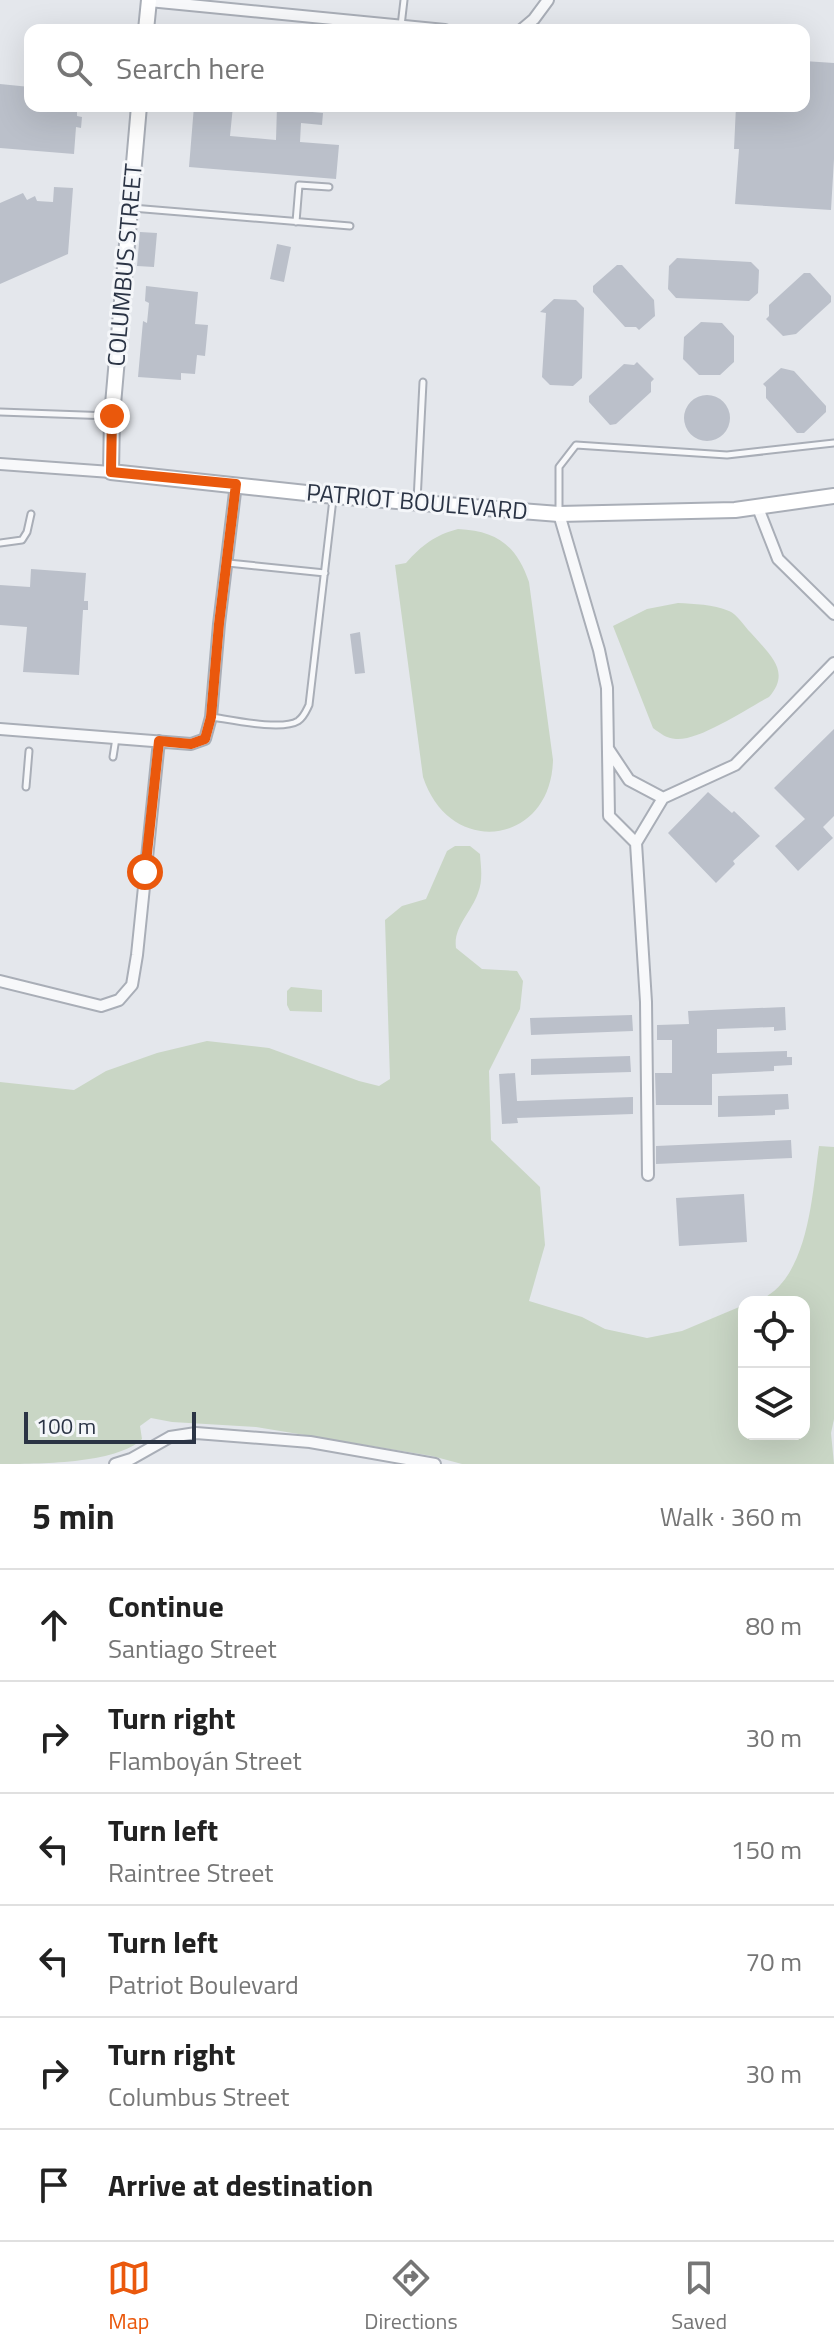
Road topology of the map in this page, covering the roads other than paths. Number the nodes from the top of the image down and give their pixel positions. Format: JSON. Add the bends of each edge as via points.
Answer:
{"nodes":[{"id":1,"x":149,"y":0,"type":"edge"},
{"id":2,"x":404,"y":0,"type":"edge"},
{"id":3,"x":548,"y":0,"type":"edge"},
{"id":4,"x":147,"y":24,"type":"edge"},
{"id":5,"x":373,"y":24,"type":"edge"},
{"id":6,"x":401,"y":24,"type":"edge"},
{"id":7,"x":528,"y":24,"type":"edge"},
{"id":8,"x":139,"y":112,"type":"edge"},
{"id":9,"x":329,"y":187,"type":"dead end"},
{"id":10,"x":131,"y":208,"type":"junction"},
{"id":11,"x":296,"y":222,"type":"junction"},
{"id":12,"x":350,"y":226,"type":"dead end"},
{"id":13,"x":423,"y":382,"type":"dead end"},
{"id":14,"x":0,"y":412,"type":"edge"},
{"id":15,"x":112,"y":416,"type":"junction"},
{"id":16,"x":834,"y":443,"type":"edge"},
{"id":17,"x":0,"y":464,"type":"edge"},
{"id":18,"x":111,"y":472,"type":"junction"},
{"id":19,"x":236,"y":484,"type":"junction"},
{"id":20,"x":334,"y":496,"type":"junction"},
{"id":21,"x":834,"y":496,"type":"edge"},
{"id":22,"x":417,"y":502,"type":"junction"},
{"id":23,"x":758,"y":508,"type":"junction"},
{"id":24,"x":31,"y":514,"type":"dead end"},
{"id":25,"x":559,"y":514,"type":"junction"},
{"id":26,"x":0,"y":543,"type":"edge"},
{"id":27,"x":227,"y":563,"type":"junction"},
{"id":28,"x":325,"y":573,"type":"junction"},
{"id":29,"x":834,"y":614,"type":"edge"},
{"id":30,"x":834,"y":663,"type":"edge"},
{"id":31,"x":211,"y":717,"type":"junction"},
{"id":32,"x":0,"y":729,"type":"edge"},
{"id":33,"x":116,"y":737,"type":"junction"},
{"id":34,"x":159,"y":741,"type":"junction"},
{"id":35,"x":608,"y":749,"type":"junction"},
{"id":36,"x":29,"y":751,"type":"dead end"},
{"id":37,"x":113,"y":757,"type":"dead end"},
{"id":38,"x":26,"y":787,"type":"dead end"},
{"id":39,"x":663,"y":798,"type":"junction"},
{"id":40,"x":636,"y":843,"type":"junction"},
{"id":41,"x":0,"y":981,"type":"edge"},
{"id":42,"x":648,"y":1175,"type":"dead end"},
{"id":43,"x":115,"y":1464,"type":"edge"},
{"id":44,"x":435,"y":1464,"type":"edge"}],
"edges":[{"from":1,"to":4,"type":"street"},
{"from":1,"to":5,"type":"street"},
{"from":2,"to":6,"type":"lane"},
{"from":3,"to":7,"type":"street"},
{"from":8,"to":10,"type":"street","name":"COLUMBUS STREET"},
{"from":9,"to":11,"type":"lane","via":[[299,185]]},
{"from":10,"to":11,"type":"lane"},
{"from":10,"to":15,"type":"street","name":"COLUMBUS STREET"},
{"from":11,"to":12,"type":"lane"},
{"from":13,"to":22,"type":"lane"},
{"from":14,"to":15,"type":"lane"},
{"from":15,"to":18,"type":"street","name":"COLUMBUS STREET"},
{"from":16,"to":25,"type":"lane","via":[[727,455],[576,445],[559,467]]},
{"from":17,"to":18,"type":"street","name":"PATRIOT BOULEVARD"},
{"from":18,"to":19,"type":"street","name":"PATRIOT BOULEVARD"},
{"from":19,"to":20,"type":"street","name":"PATRIOT BOULEVARD"},
{"from":19,"to":27,"type":"street"},
{"from":20,"to":22,"type":"street","name":"PATRIOT BOULEVARD"},
{"from":20,"to":28,"type":"lane"},
{"from":21,"to":23,"type":"street","name":"PATRIOT BOULEVARD"},
{"from":22,"to":25,"type":"street","name":"PATRIOT BOULEVARD"},
{"from":23,"to":25,"type":"street","name":"PATRIOT BOULEVARD"},
{"from":23,"to":29,"type":"street","via":[[778,559]]},
{"from":24,"to":26,"type":"lane","via":[[22,540]]},
{"from":25,"to":35,"type":"street","via":[[607,688]]},
{"from":27,"to":28,"type":"lane"},
{"from":27,"to":31,"type":"street"},
{"from":28,"to":31,"type":"lane","via":[[305,715],[290,724]]},
{"from":30,"to":39,"type":"street","via":[[735,765]]},
{"from":31,"to":34,"type":"street","via":[[205,739],[191,744]]},
{"from":32,"to":33,"type":"street"},
{"from":33,"to":34,"type":"street"},
{"from":33,"to":37,"type":"lane"},
{"from":34,"to":41,"type":"street","via":[[132,985],[119,1000],[101,1006]]},
{"from":35,"to":39,"type":"street","via":[[629,780]]},
{"from":35,"to":40,"type":"street","via":[[609,816]]},
{"from":36,"to":38,"type":"lane"},
{"from":39,"to":40,"type":"street"},
{"from":40,"to":42,"type":"street","via":[[645,973]]},
{"from":43,"to":44,"type":"street","via":[[170,1437],[196,1433],[310,1442]]}]}
